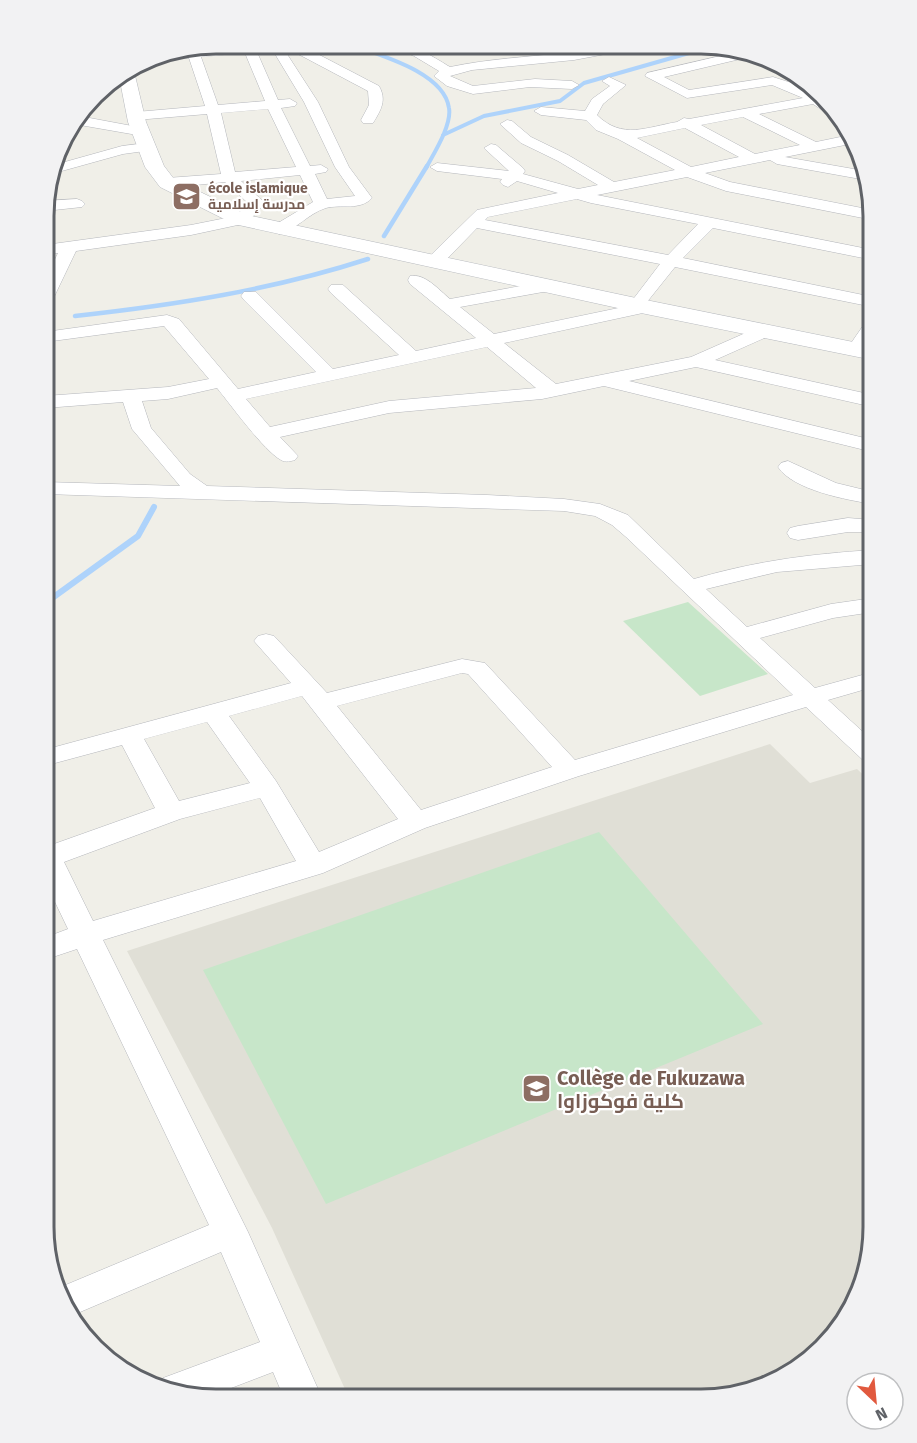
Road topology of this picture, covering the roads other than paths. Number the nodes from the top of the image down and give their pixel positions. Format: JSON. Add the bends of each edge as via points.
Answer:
{"nodes":[{"id":1,"x":251,"y":54,"type":"edge"},
{"id":2,"x":281,"y":54,"type":"edge"},
{"id":3,"x":308,"y":54,"type":"edge"},
{"id":4,"x":428,"y":54,"type":"edge"},
{"id":5,"x":526,"y":54,"type":"edge"},
{"id":6,"x":585,"y":54,"type":"edge"},
{"id":7,"x":194,"y":55,"type":"edge"},
{"id":8,"x":574,"y":56,"type":"junction"},
{"id":9,"x":731,"y":57,"type":"edge"},
{"id":10,"x":536,"y":58,"type":"junction"},
{"id":11,"x":561,"y":70,"type":"dead end"},
{"id":12,"x":448,"y":71,"type":"junction"},
{"id":13,"x":612,"y":73,"type":"dead end"},
{"id":14,"x":129,"y":80,"type":"edge"},
{"id":15,"x":579,"y":84,"type":"junction"},
{"id":16,"x":805,"y":92,"type":"edge"},
{"id":17,"x":810,"y":95,"type":"edge"},
{"id":18,"x":311,"y":102,"type":"junction"},
{"id":19,"x":597,"y":102,"type":"junction"},
{"id":20,"x":679,"y":102,"type":"junction"},
{"id":21,"x":273,"y":105,"type":"junction"},
{"id":22,"x":213,"y":110,"type":"junction"},
{"id":23,"x":541,"y":111,"type":"dead end"},
{"id":24,"x":745,"y":113,"type":"junction"},
{"id":25,"x":590,"y":116,"type":"junction"},
{"id":26,"x":368,"y":120,"type":"dead end"},
{"id":27,"x":85,"y":121,"type":"edge"},
{"id":28,"x":688,"y":123,"type":"junction"},
{"id":29,"x":507,"y":124,"type":"dead end"},
{"id":30,"x":142,"y":131,"type":"junction"},
{"id":31,"x":623,"y":136,"type":"junction"},
{"id":32,"x":844,"y":142,"type":"edge"},
{"id":33,"x":815,"y":147,"type":"junction"},
{"id":34,"x":491,"y":148,"type":"dead end"},
{"id":35,"x":758,"y":158,"type":"junction"},
{"id":36,"x":62,"y":167,"type":"edge"},
{"id":37,"x":342,"y":167,"type":"junction"},
{"id":38,"x":437,"y":167,"type":"dead end"},
{"id":39,"x":305,"y":171,"type":"junction"},
{"id":40,"x":689,"y":172,"type":"junction"},
{"id":41,"x":857,"y":175,"type":"edge"},
{"id":42,"x":514,"y":176,"type":"junction"},
{"id":43,"x":229,"y":178,"type":"junction"},
{"id":44,"x":167,"y":183,"type":"junction"},
{"id":45,"x":611,"y":188,"type":"junction"},
{"id":46,"x":578,"y":194,"type":"junction"},
{"id":47,"x":77,"y":204,"type":"dead end"},
{"id":48,"x":322,"y":204,"type":"junction"},
{"id":49,"x":54,"y":206,"type":"edge"},
{"id":50,"x":863,"y":213,"type":"edge"},
{"id":51,"x":478,"y":218,"type":"junction"},
{"id":52,"x":241,"y":220,"type":"junction"},
{"id":53,"x":710,"y":224,"type":"junction"},
{"id":54,"x":279,"y":229,"type":"junction"},
{"id":55,"x":69,"y":248,"type":"junction"},
{"id":56,"x":54,"y":249,"type":"edge"},
{"id":57,"x":863,"y":253,"type":"edge"},
{"id":58,"x":435,"y":261,"type":"junction"},
{"id":59,"x":671,"y":261,"type":"junction"},
{"id":60,"x":54,"y":279,"type":"edge"},
{"id":61,"x":416,"y":280,"type":"dead end"},
{"id":62,"x":548,"y":286,"type":"junction"},
{"id":63,"x":337,"y":289,"type":"dead end"},
{"id":64,"x":250,"y":296,"type":"dead end"},
{"id":65,"x":863,"y":300,"type":"edge"},
{"id":66,"x":444,"y":305,"type":"junction"},
{"id":67,"x":641,"y":306,"type":"junction"},
{"id":68,"x":765,"y":331,"type":"junction"},
{"id":69,"x":54,"y":336,"type":"edge"},
{"id":70,"x":491,"y":340,"type":"junction"},
{"id":71,"x":863,"y":351,"type":"edge"},
{"id":72,"x":412,"y":357,"type":"junction"},
{"id":73,"x":696,"y":361,"type":"junction"},
{"id":74,"x":329,"y":375,"type":"junction"},
{"id":75,"x":604,"y":380,"type":"junction"},
{"id":76,"x":227,"y":389,"type":"junction"},
{"id":77,"x":552,"y":391,"type":"junction"},
{"id":78,"x":131,"y":397,"type":"junction"},
{"id":79,"x":863,"y":399,"type":"edge"},
{"id":80,"x":54,"y":401,"type":"edge"},
{"id":81,"x":266,"y":434,"type":"junction"},
{"id":82,"x":863,"y":444,"type":"edge"},
{"id":83,"x":288,"y":456,"type":"dead end"},
{"id":84,"x":788,"y":467,"type":"dead end"},
{"id":85,"x":54,"y":488,"type":"edge"},
{"id":86,"x":200,"y":491,"type":"junction"},
{"id":87,"x":863,"y":495,"type":"edge"},
{"id":88,"x":863,"y":526,"type":"edge"},
{"id":89,"x":798,"y":533,"type":"dead end"},
{"id":90,"x":863,"y":558,"type":"edge"},
{"id":91,"x":690,"y":587,"type":"junction"},
{"id":92,"x":863,"y":606,"type":"edge"},
{"id":93,"x":742,"y":635,"type":"junction"},
{"id":94,"x":266,"y":641,"type":"dead end"},
{"id":95,"x":863,"y":683,"type":"edge"},
{"id":96,"x":314,"y":695,"type":"junction"},
{"id":97,"x":810,"y":699,"type":"junction"},
{"id":98,"x":214,"y":713,"type":"junction"},
{"id":99,"x":130,"y":736,"type":"junction"},
{"id":100,"x":863,"y":746,"type":"edge"},
{"id":101,"x":54,"y":755,"type":"edge"},
{"id":102,"x":570,"y":770,"type":"junction"},
{"id":103,"x":267,"y":787,"type":"junction"},
{"id":104,"x":171,"y":812,"type":"junction"},
{"id":105,"x":415,"y":822,"type":"junction"},
{"id":106,"x":54,"y":851,"type":"edge"},
{"id":107,"x":313,"y":866,"type":"junction"},
{"id":108,"x":54,"y":870,"type":"edge"},
{"id":109,"x":86,"y":934,"type":"junction"},
{"id":110,"x":54,"y":945,"type":"edge"},
{"id":111,"x":230,"y":1232,"type":"junction"},
{"id":112,"x":71,"y":1299,"type":"edge"},
{"id":113,"x":283,"y":1351,"type":"junction"},
{"id":114,"x":189,"y":1387,"type":"edge"},
{"id":115,"x":299,"y":1389,"type":"edge"}],
"edges":[{"from":1,"to":21,"type":"street"},
{"from":2,"to":18,"type":"street"},
{"from":3,"to":26,"type":"street","via":[[374,89],[378,98]]},
{"from":4,"to":12,"type":"street"},
{"from":5,"to":10,"type":"street"},
{"from":6,"to":8,"type":"street"},
{"from":7,"to":22,"type":"street"},
{"from":8,"to":10,"type":"street"},
{"from":8,"to":15,"type":"street","via":[[592,66],[570,69]]},
{"from":9,"to":20,"type":"street","via":[[652,76]]},
{"from":10,"to":11,"type":"street"},
{"from":10,"to":12,"type":"street"},
{"from":12,"to":15,"type":"street","via":[[441,76],[451,85],[476,91],[528,83]]},
{"from":13,"to":19,"type":"street","via":[[619,85]]},
{"from":14,"to":30,"type":"street"},
{"from":15,"to":19,"type":"street"},
{"from":16,"to":20,"type":"street","via":[[773,81]]},
{"from":17,"to":24,"type":"street"},
{"from":18,"to":21,"type":"street"},
{"from":18,"to":37,"type":"street"},
{"from":19,"to":25,"type":"street"},
{"from":20,"to":28,"type":"street","via":[[671,117]]},
{"from":21,"to":22,"type":"street"},
{"from":21,"to":39,"type":"street"},
{"from":22,"to":30,"type":"street"},
{"from":22,"to":43,"type":"street"},
{"from":23,"to":25,"type":"street"},
{"from":24,"to":28,"type":"street"},
{"from":24,"to":33,"type":"street"},
{"from":25,"to":31,"type":"street","via":[[601,127]]},
{"from":27,"to":30,"type":"street"},
{"from":28,"to":31,"type":"street"},
{"from":28,"to":35,"type":"street"},
{"from":29,"to":45,"type":"street","via":[[526,140]]},
{"from":30,"to":36,"type":"street","via":[[122,150]]},
{"from":30,"to":44,"type":"street","via":[[155,167]]},
{"from":31,"to":40,"type":"street"},
{"from":32,"to":33,"type":"street"},
{"from":33,"to":35,"type":"street"},
{"from":34,"to":42,"type":"street","via":[[514,166],[518,171]]},
{"from":35,"to":40,"type":"street"},
{"from":35,"to":41,"type":"street"},
{"from":37,"to":39,"type":"street"},
{"from":37,"to":48,"type":"street","via":[[364,198]]},
{"from":38,"to":42,"type":"street"},
{"from":39,"to":43,"type":"street"},
{"from":39,"to":48,"type":"street"},
{"from":40,"to":45,"type":"street"},
{"from":40,"to":50,"type":"street","via":[[744,190]]},
{"from":42,"to":46,"type":"street"},
{"from":42,"to":51,"type":"street"},
{"from":43,"to":44,"type":"street"},
{"from":43,"to":52,"type":"street","via":[[256,203]]},
{"from":44,"to":52,"type":"street"},
{"from":45,"to":46,"type":"street"},
{"from":46,"to":51,"type":"street"},
{"from":46,"to":53,"type":"street"},
{"from":47,"to":49,"type":"street"},
{"from":48,"to":54,"type":"street"},
{"from":51,"to":58,"type":"street"},
{"from":51,"to":59,"type":"street"},
{"from":52,"to":54,"type":"street"},
{"from":52,"to":55,"type":"street"},
{"from":53,"to":57,"type":"street"},
{"from":53,"to":59,"type":"street"},
{"from":54,"to":58,"type":"street"},
{"from":55,"to":56,"type":"street"},
{"from":55,"to":60,"type":"street"},
{"from":58,"to":62,"type":"street"},
{"from":59,"to":65,"type":"street"},
{"from":59,"to":67,"type":"street"},
{"from":61,"to":66,"type":"street"},
{"from":62,"to":66,"type":"street"},
{"from":62,"to":67,"type":"street"},
{"from":63,"to":72,"type":"street"},
{"from":64,"to":74,"type":"street"},
{"from":66,"to":70,"type":"street"},
{"from":67,"to":68,"type":"street"},
{"from":67,"to":70,"type":"street"},
{"from":68,"to":71,"type":"street"},
{"from":68,"to":73,"type":"street"},
{"from":69,"to":76,"type":"street","via":[[167,320]]},
{"from":70,"to":72,"type":"street"},
{"from":70,"to":77,"type":"street"},
{"from":72,"to":74,"type":"street"},
{"from":73,"to":75,"type":"street"},
{"from":73,"to":79,"type":"street"},
{"from":74,"to":76,"type":"street"},
{"from":75,"to":77,"type":"street"},
{"from":75,"to":82,"type":"street"},
{"from":76,"to":78,"type":"street"},
{"from":76,"to":81,"type":"street"},
{"from":77,"to":81,"type":"street","via":[[389,407]]},
{"from":78,"to":80,"type":"street"},
{"from":78,"to":86,"type":"street","via":[[142,429],[183,478]]},
{"from":81,"to":83,"type":"street"},
{"from":84,"to":87,"type":"street","via":[[800,477]]},
{"from":85,"to":86,"type":"street"},
{"from":86,"to":91,"type":"street","via":[[564,504],[600,510],[620,520]]},
{"from":88,"to":89,"type":"street"},
{"from":90,"to":91,"type":"street","via":[[777,565]]},
{"from":91,"to":93,"type":"street"},
{"from":92,"to":93,"type":"street"},
{"from":93,"to":97,"type":"street"},
{"from":94,"to":96,"type":"street"},
{"from":95,"to":97,"type":"street"},
{"from":96,"to":98,"type":"street"},
{"from":96,"to":102,"type":"street","via":[[470,666]]},
{"from":96,"to":105,"type":"street"},
{"from":97,"to":100,"type":"street"},
{"from":97,"to":102,"type":"street"},
{"from":98,"to":99,"type":"street"},
{"from":98,"to":103,"type":"street"},
{"from":99,"to":101,"type":"street"},
{"from":99,"to":104,"type":"street"},
{"from":102,"to":105,"type":"street"},
{"from":103,"to":104,"type":"street"},
{"from":103,"to":107,"type":"street"},
{"from":104,"to":106,"type":"street"},
{"from":105,"to":107,"type":"street"},
{"from":107,"to":109,"type":"street"},
{"from":108,"to":109,"type":"street"},
{"from":109,"to":110,"type":"street"},
{"from":109,"to":111,"type":"street"},
{"from":111,"to":112,"type":"street"},
{"from":111,"to":113,"type":"street"},
{"from":113,"to":114,"type":"street"},
{"from":113,"to":115,"type":"street"}]}
